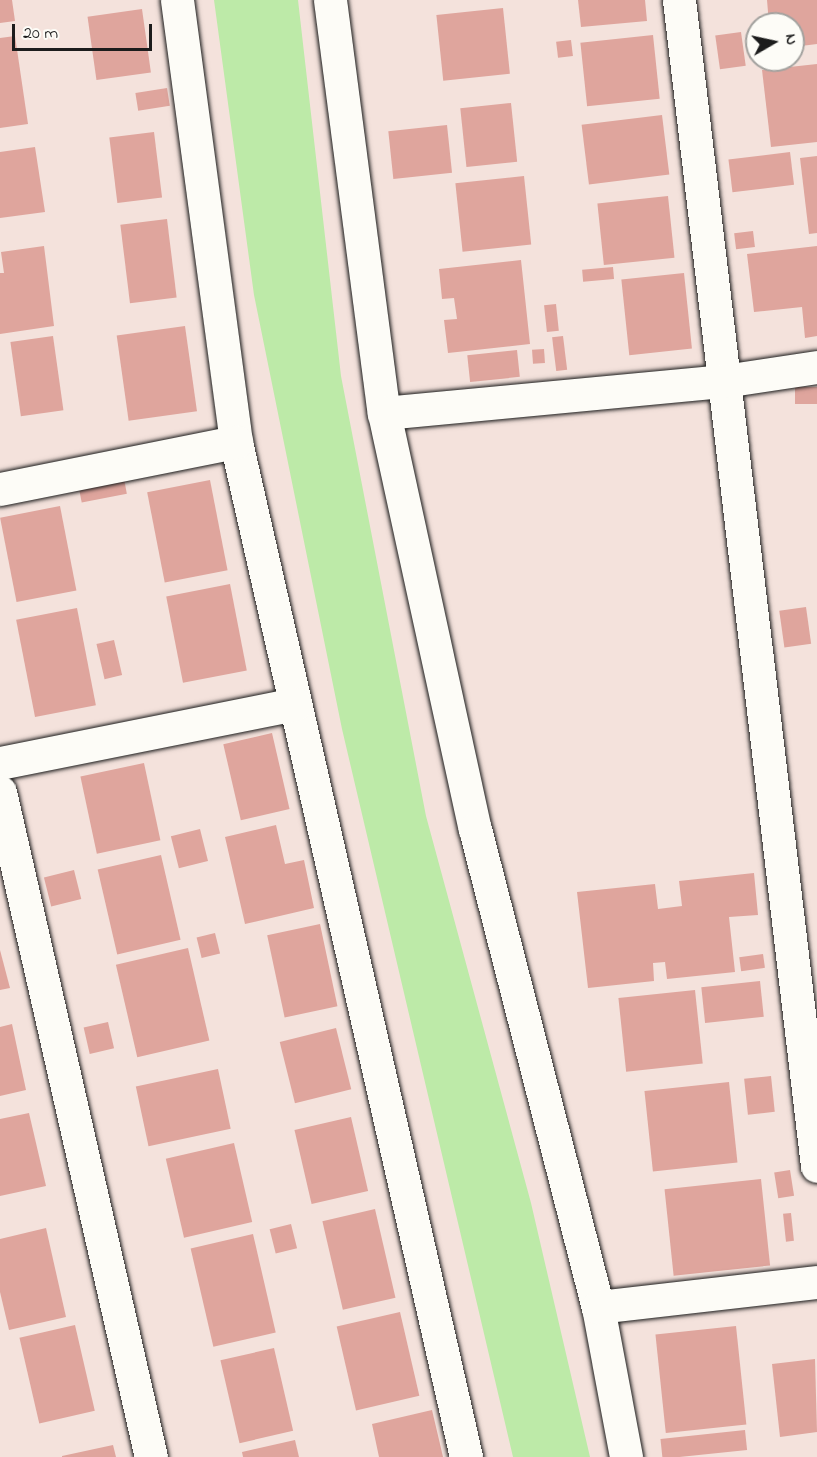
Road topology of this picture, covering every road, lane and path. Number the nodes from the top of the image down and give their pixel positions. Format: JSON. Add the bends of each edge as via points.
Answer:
{"nodes":[{"id":1,"x":177,"y":0,"type":"edge"},
{"id":2,"x":330,"y":0,"type":"edge"},
{"id":3,"x":679,"y":0,"type":"edge"},
{"id":4,"x":817,"y":367,"type":"edge"},
{"id":5,"x":724,"y":381,"type":"junction"},
{"id":6,"x":384,"y":413,"type":"junction"},
{"id":7,"x":236,"y":442,"type":"junction"},
{"id":8,"x":0,"y":489,"type":"edge"},
{"id":9,"x":295,"y":704,"type":"junction"},
{"id":10,"x":0,"y":763,"type":"edge"},
{"id":11,"x":0,"y":792,"type":"edge"},
{"id":12,"x":817,"y":1166,"type":"edge"},
{"id":13,"x":817,"y":1282,"type":"edge"},
{"id":14,"x":597,"y":1307,"type":"junction"},
{"id":15,"x":151,"y":1457,"type":"edge"},
{"id":16,"x":466,"y":1457,"type":"edge"},
{"id":17,"x":626,"y":1457,"type":"edge"}],
"edges":[{"from":1,"to":7,"type":"street"},
{"from":2,"to":6,"type":"street"},
{"from":3,"to":5,"type":"street"},
{"from":4,"to":5,"type":"street"},
{"from":5,"to":6,"type":"street"},
{"from":5,"to":12,"type":"street"},
{"from":6,"to":14,"type":"street","via":[[475,829]]},
{"from":7,"to":8,"type":"street"},
{"from":7,"to":9,"type":"street"},
{"from":9,"to":10,"type":"street"},
{"from":9,"to":16,"type":"street"},
{"from":11,"to":15,"type":"street"},
{"from":13,"to":14,"type":"street"},
{"from":14,"to":17,"type":"street"}]}
